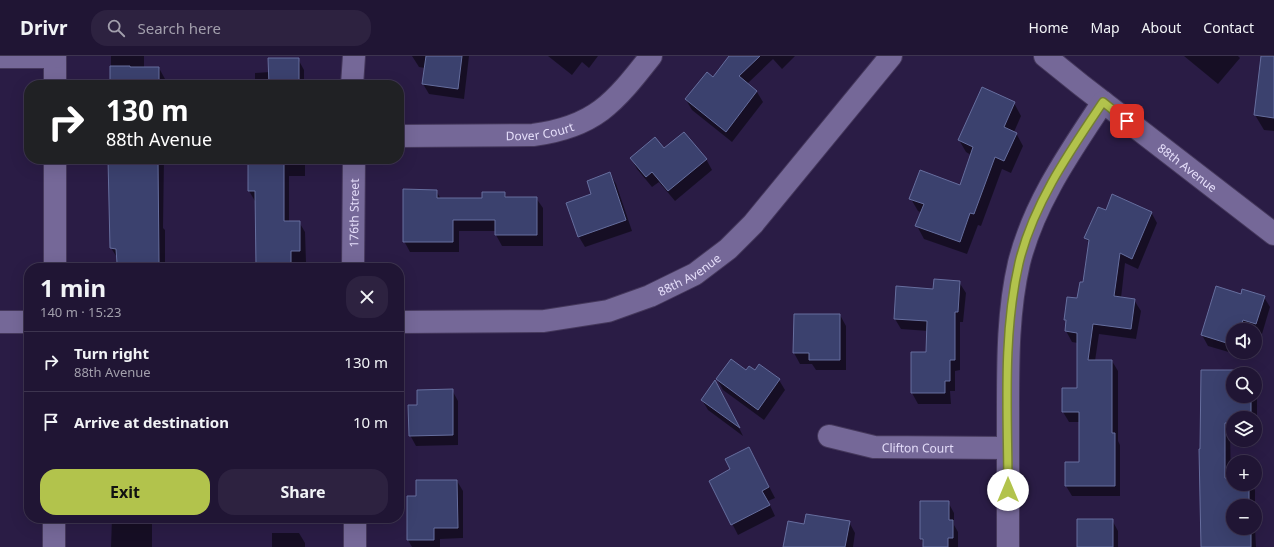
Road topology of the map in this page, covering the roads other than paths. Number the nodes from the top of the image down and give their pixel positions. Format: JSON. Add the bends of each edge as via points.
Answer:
{"nodes":[{"id":1,"x":55,"y":56,"type":"edge"},
{"id":2,"x":354,"y":56,"type":"edge"},
{"id":3,"x":650,"y":56,"type":"edge"},
{"id":4,"x":890,"y":56,"type":"edge"},
{"id":5,"x":1045,"y":56,"type":"edge"},
{"id":6,"x":0,"y":57,"type":"edge"},
{"id":7,"x":55,"y":80,"type":"edge"},
{"id":8,"x":352,"y":80,"type":"edge"},
{"id":9,"x":1103,"y":102,"type":"junction"},
{"id":10,"x":404,"y":136,"type":"edge"},
{"id":11,"x":55,"y":164,"type":"edge"},
{"id":12,"x":354,"y":164,"type":"edge"},
{"id":13,"x":1274,"y":234,"type":"edge"},
{"id":14,"x":55,"y":263,"type":"edge"},
{"id":15,"x":353,"y":263,"type":"edge"},
{"id":16,"x":0,"y":322,"type":"edge"},
{"id":17,"x":24,"y":322,"type":"edge"},
{"id":18,"x":404,"y":322,"type":"edge"},
{"id":19,"x":829,"y":436,"type":"dead end"},
{"id":20,"x":1008,"y":448,"type":"junction"},
{"id":21,"x":54,"y":523,"type":"edge"},
{"id":22,"x":355,"y":523,"type":"edge"},
{"id":23,"x":54,"y":547,"type":"edge"},
{"id":24,"x":355,"y":547,"type":"edge"},
{"id":25,"x":1008,"y":547,"type":"edge"}],
"edges":[{"from":1,"to":6,"type":"street"},
{"from":1,"to":7,"type":"street"},
{"from":2,"to":8,"type":"street"},
{"from":3,"to":10,"type":"street","name":"Dover Court","via":[[612,103],[575,126],[533,135]]},
{"from":4,"to":18,"type":"street","name":"88th Avenue","via":[[753,224],[728,249],[695,274],[650,296],[608,311],[544,321]]},
{"from":5,"to":9,"type":"street","name":"88th Avenue"},
{"from":9,"to":13,"type":"street","name":"88th Avenue"},
{"from":9,"to":20,"type":"street","via":[[1044,197],[1019,262],[1008,337]]},
{"from":11,"to":14,"type":"street"},
{"from":12,"to":15,"type":"street","name":"176th Street"},
{"from":16,"to":17,"type":"street"},
{"from":19,"to":20,"type":"street","name":"Clifton Court","via":[[874,447]]},
{"from":20,"to":25,"type":"street"},
{"from":21,"to":23,"type":"street"},
{"from":22,"to":24,"type":"street"}]}
